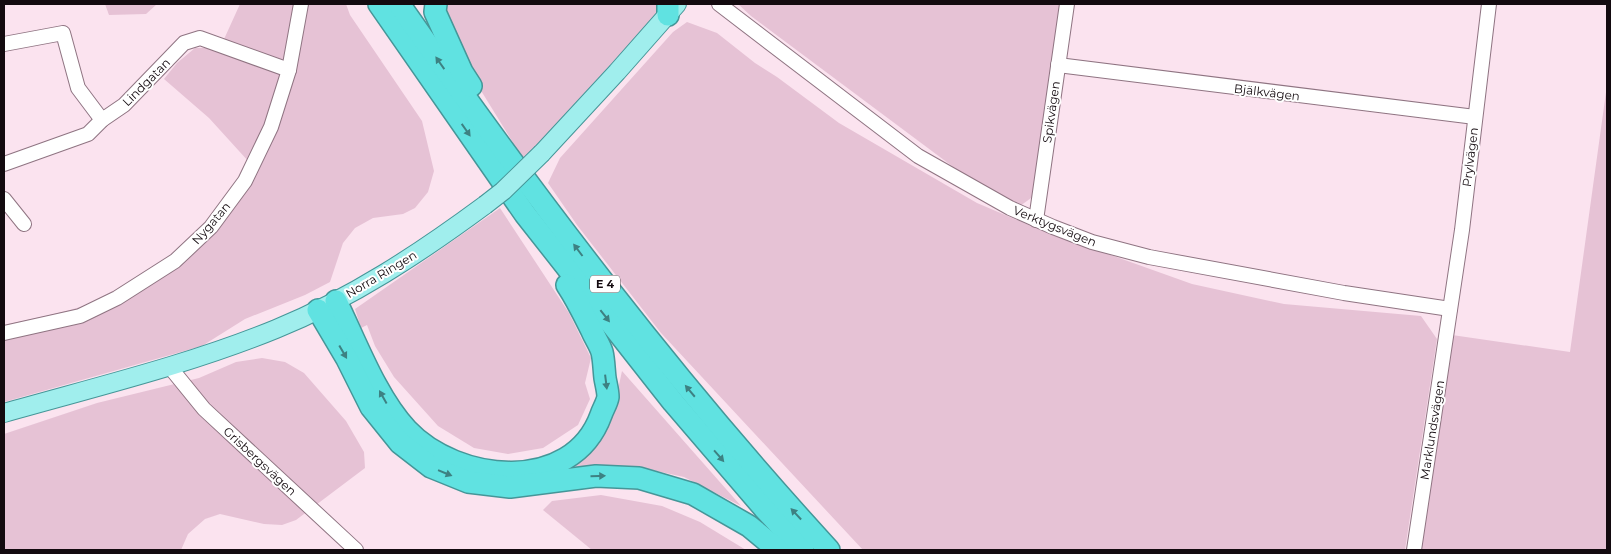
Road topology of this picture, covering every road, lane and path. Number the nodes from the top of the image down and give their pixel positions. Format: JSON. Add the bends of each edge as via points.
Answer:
{"nodes":[{"id":1,"x":301,"y":4,"type":"edge"},
{"id":2,"x":379,"y":4,"type":"edge"},
{"id":3,"x":399,"y":4,"type":"edge"},
{"id":4,"x":436,"y":4,"type":"edge"},
{"id":5,"x":719,"y":4,"type":"edge"},
{"id":6,"x":1067,"y":4,"type":"edge"},
{"id":7,"x":1489,"y":4,"type":"edge"},
{"id":8,"x":671,"y":7,"type":"edge"},
{"id":9,"x":4,"y":44,"type":"edge"},
{"id":10,"x":1058,"y":65,"type":"junction"},
{"id":11,"x":290,"y":70,"type":"junction"},
{"id":12,"x":1475,"y":117,"type":"junction"},
{"id":13,"x":102,"y":120,"type":"junction"},
{"id":14,"x":504,"y":151,"type":"junction"},
{"id":15,"x":4,"y":164,"type":"edge"},
{"id":16,"x":4,"y":199,"type":"edge"},
{"id":17,"x":525,"y":214,"type":"junction"},
{"id":18,"x":1036,"y":220,"type":"junction"},
{"id":19,"x":24,"y":224,"type":"dead end"},
{"id":20,"x":327,"y":305,"type":"junction"},
{"id":21,"x":1450,"y":309,"type":"junction"},
{"id":22,"x":4,"y":333,"type":"edge"},
{"id":23,"x":169,"y":366,"type":"junction"},
{"id":24,"x":4,"y":413,"type":"edge"},
{"id":25,"x":356,"y":550,"type":"edge"},
{"id":26,"x":778,"y":550,"type":"edge"},
{"id":27,"x":803,"y":550,"type":"edge"},
{"id":28,"x":829,"y":550,"type":"edge"},
{"id":29,"x":1414,"y":550,"type":"edge"}],
"edges":[{"from":1,"to":11,"type":"street","name":"Nygatan"},
{"from":2,"to":17,"type":"highway","number":"E 4","one_way":true},
{"from":14,"to":3,"type":"highway","number":"E 4","one_way":true},
{"from":4,"to":14,"type":"highway","number":"E 4","via":[[436,12],[462,72],[494,125]]},
{"from":5,"to":18,"type":"street","name":"Verktygsvägen","via":[[918,156]]},
{"from":6,"to":10,"type":"street","name":"Spikvägen"},
{"from":7,"to":12,"type":"street","name":"Prylvägen"},
{"from":8,"to":20,"type":"main road","name":"Norra Ringen","bridge":true,"via":[[617,72],[503,191],[422,250],[372,282]]},
{"from":9,"to":13,"type":"street","via":[[63,33],[78,88]]},
{"from":10,"to":12,"type":"street","name":"Bjälkvägen"},
{"from":10,"to":18,"type":"street","name":"Spikvägen"},
{"from":11,"to":13,"type":"street","name":"Lindgatan","via":[[200,38],[184,43],[124,106]]},
{"from":11,"to":22,"type":"street","name":"Nygatan","via":[[271,127],[245,181],[211,227],[175,261],[117,298],[80,316]]},
{"from":12,"to":21,"type":"street","name":"Prylvägen"},
{"from":13,"to":15,"type":"street","name":"Lindgatan","via":[[88,134]]},
{"from":28,"to":14,"type":"highway","number":"E 4","one_way":true,"via":[[768,484],[686,386]]},
{"from":16,"to":19,"type":"street"},
{"from":17,"to":20,"type":"highway","number":"E 4","one_way":true,"via":[[541,250],[575,296],[602,351],[608,397],[597,427],[584,446],[567,459],[533,470],[488,472],[467,466],[424,444],[407,430],[386,402]]},
{"from":17,"to":27,"type":"highway","number":"E 4","one_way":true,"via":[[673,402]]},
{"from":18,"to":21,"type":"street","name":"Verktygsvägen","via":[[1092,242],[1149,257]]},
{"from":20,"to":23,"type":"main road","name":"Norra Ringen","via":[[277,329]]},
{"from":20,"to":26,"type":"highway","one_way":true,"via":[[347,359],[371,407],[400,443],[431,467],[468,482],[510,487],[596,476],[639,478],[693,494],[749,526]]},
{"from":21,"to":29,"type":"street","name":"Marklundsvägen"},
{"from":23,"to":24,"type":"main road","name":"Norra Ringen"},
{"from":23,"to":25,"type":"street","name":"Grisbergsvägen","via":[[204,409]]}]}
